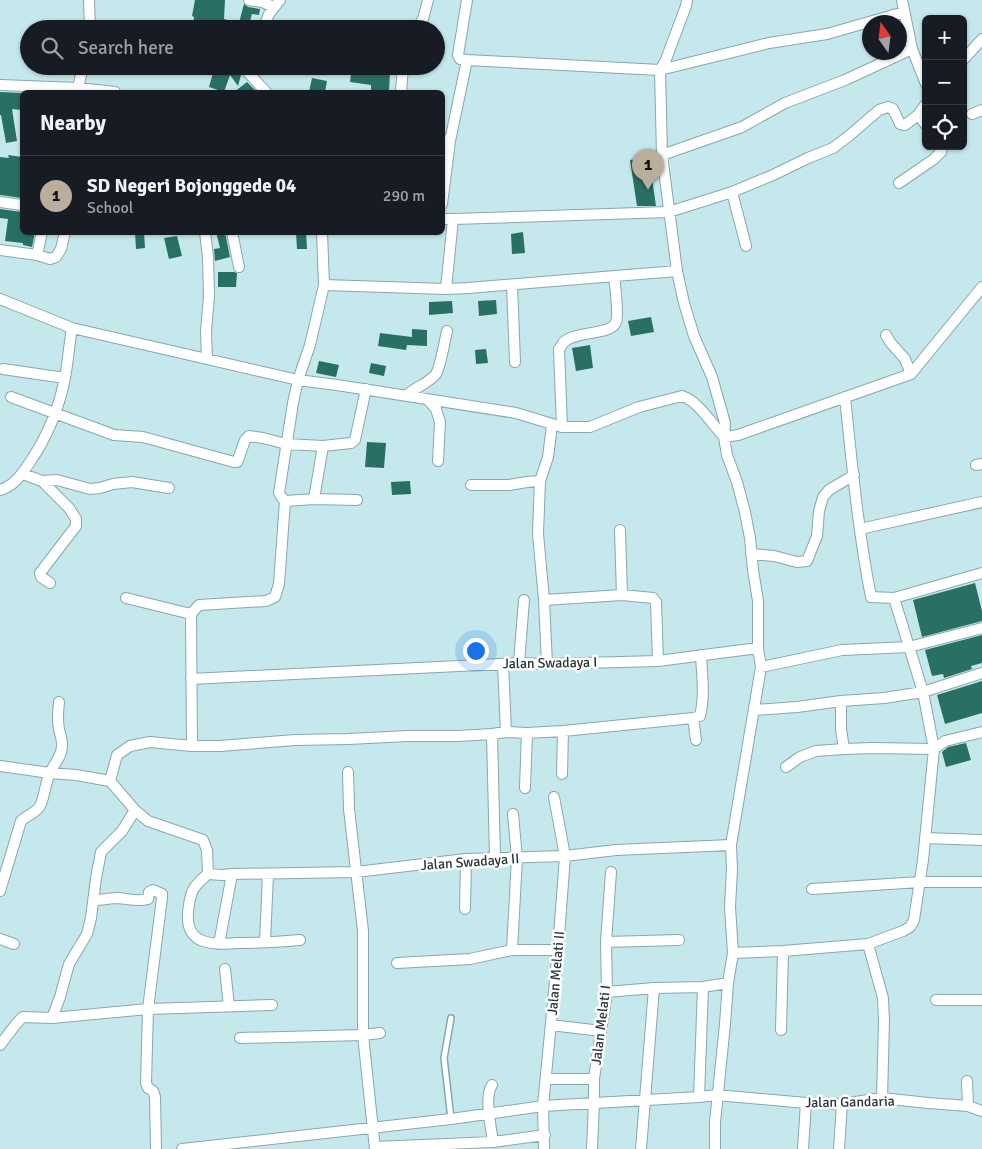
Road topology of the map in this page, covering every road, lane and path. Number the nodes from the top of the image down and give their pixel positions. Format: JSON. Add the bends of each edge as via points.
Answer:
{"nodes":[{"id":1,"x":88,"y":0,"type":"edge"},
{"id":2,"x":249,"y":0,"type":"edge"},
{"id":3,"x":428,"y":0,"type":"edge"},
{"id":4,"x":467,"y":0,"type":"edge"},
{"id":5,"x":687,"y":0,"type":"edge"},
{"id":6,"x":902,"y":0,"type":"edge"},
{"id":7,"x":262,"y":1,"type":"edge"},
{"id":8,"x":277,"y":3,"type":"edge"},
{"id":9,"x":904,"y":12,"type":"junction"},
{"id":10,"x":89,"y":20,"type":"edge"},
{"id":11,"x":267,"y":20,"type":"edge"},
{"id":12,"x":422,"y":20,"type":"edge"},
{"id":13,"x":982,"y":39,"type":"edge"},
{"id":14,"x":912,"y":49,"type":"junction"},
{"id":15,"x":967,"y":56,"type":"edge"},
{"id":16,"x":467,"y":60,"type":"junction"},
{"id":17,"x":660,"y":70,"type":"junction"},
{"id":18,"x":922,"y":74,"type":"edge"},
{"id":19,"x":81,"y":75,"type":"edge"},
{"id":20,"x":251,"y":75,"type":"edge"},
{"id":21,"x":402,"y":75,"type":"edge"},
{"id":22,"x":0,"y":86,"type":"edge"},
{"id":23,"x":78,"y":88,"type":"junction"},
{"id":24,"x":96,"y":90,"type":"edge"},
{"id":25,"x":264,"y":90,"type":"edge"},
{"id":26,"x":401,"y":90,"type":"edge"},
{"id":27,"x":925,"y":105,"type":"edge"},
{"id":28,"x":918,"y":115,"type":"junction"},
{"id":29,"x":922,"y":120,"type":"edge"},
{"id":30,"x":446,"y":140,"type":"edge"},
{"id":31,"x":941,"y":150,"type":"edge"},
{"id":32,"x":662,"y":154,"type":"junction"},
{"id":33,"x":445,"y":156,"type":"edge"},
{"id":34,"x":899,"y":183,"type":"dead end"},
{"id":35,"x":732,"y":192,"type":"junction"},
{"id":36,"x":0,"y":202,"type":"edge"},
{"id":37,"x":20,"y":205,"type":"edge"},
{"id":38,"x":669,"y":212,"type":"junction"},
{"id":39,"x":448,"y":219,"type":"edge"},
{"id":40,"x":41,"y":235,"type":"edge"},
{"id":41,"x":64,"y":235,"type":"edge"},
{"id":42,"x":205,"y":235,"type":"edge"},
{"id":43,"x":233,"y":235,"type":"edge"},
{"id":44,"x":322,"y":235,"type":"edge"},
{"id":45,"x":746,"y":246,"type":"dead end"},
{"id":46,"x":0,"y":250,"type":"edge"},
{"id":47,"x":37,"y":255,"type":"junction"},
{"id":48,"x":239,"y":267,"type":"dead end"},
{"id":49,"x":677,"y":271,"type":"junction"},
{"id":50,"x":614,"y":276,"type":"junction"},
{"id":51,"x":324,"y":285,"type":"junction"},
{"id":52,"x":512,"y":285,"type":"junction"},
{"id":53,"x":982,"y":287,"type":"edge"},
{"id":54,"x":446,"y":289,"type":"junction"},
{"id":55,"x":0,"y":299,"type":"edge"},
{"id":56,"x":72,"y":328,"type":"junction"},
{"id":57,"x":447,"y":331,"type":"dead end"},
{"id":58,"x":886,"y":335,"type":"dead end"},
{"id":59,"x":207,"y":359,"type":"junction"},
{"id":60,"x":515,"y":362,"type":"dead end"},
{"id":61,"x":3,"y":369,"type":"dead end"},
{"id":62,"x":911,"y":374,"type":"junction"},
{"id":63,"x":65,"y":378,"type":"junction"},
{"id":64,"x":298,"y":380,"type":"junction"},
{"id":65,"x":366,"y":389,"type":"junction"},
{"id":66,"x":406,"y":396,"type":"junction"},
{"id":67,"x":11,"y":397,"type":"dead end"},
{"id":68,"x":845,"y":397,"type":"junction"},
{"id":69,"x":428,"y":400,"type":"junction"},
{"id":70,"x":55,"y":414,"type":"junction"},
{"id":71,"x":557,"y":426,"type":"junction"},
{"id":72,"x":724,"y":437,"type":"junction"},
{"id":73,"x":286,"y":444,"type":"junction"},
{"id":74,"x":323,"y":446,"type":"junction"},
{"id":75,"x":438,"y":461,"type":"dead end"},
{"id":76,"x":23,"y":474,"type":"junction"},
{"id":77,"x":854,"y":475,"type":"junction"},
{"id":78,"x":42,"y":481,"type":"junction"},
{"id":79,"x":540,"y":481,"type":"junction"},
{"id":80,"x":471,"y":485,"type":"dead end"},
{"id":81,"x":169,"y":488,"type":"dead end"},
{"id":82,"x":0,"y":490,"type":"edge"},
{"id":83,"x":314,"y":499,"type":"junction"},
{"id":84,"x":357,"y":500,"type":"dead end"},
{"id":85,"x":285,"y":501,"type":"junction"},
{"id":86,"x":982,"y":502,"type":"edge"},
{"id":87,"x":860,"y":529,"type":"junction"},
{"id":88,"x":620,"y":530,"type":"dead end"},
{"id":89,"x":751,"y":554,"type":"junction"},
{"id":90,"x":981,"y":576,"type":"edge"},
{"id":91,"x":50,"y":583,"type":"dead end"},
{"id":92,"x":622,"y":595,"type":"junction"},
{"id":93,"x":126,"y":598,"type":"dead end"},
{"id":94,"x":894,"y":598,"type":"junction"},
{"id":95,"x":524,"y":600,"type":"dead end"},
{"id":96,"x":544,"y":600,"type":"junction"},
{"id":97,"x":191,"y":614,"type":"junction"},
{"id":98,"x":982,"y":628,"type":"edge"},
{"id":99,"x":910,"y":647,"type":"junction"},
{"id":100,"x":758,"y":648,"type":"junction"},
{"id":101,"x":701,"y":655,"type":"junction"},
{"id":102,"x":658,"y":661,"type":"junction"},
{"id":103,"x":519,"y":663,"type":"junction"},
{"id":104,"x":503,"y":664,"type":"junction"},
{"id":105,"x":548,"y":664,"type":"junction"},
{"id":106,"x":761,"y":666,"type":"junction"},
{"id":107,"x":982,"y":673,"type":"edge"},
{"id":108,"x":191,"y":679,"type":"junction"},
{"id":109,"x":923,"y":692,"type":"junction"},
{"id":110,"x":841,"y":701,"type":"junction"},
{"id":111,"x":58,"y":702,"type":"dead end"},
{"id":112,"x":755,"y":710,"type":"junction"},
{"id":113,"x":693,"y":718,"type":"junction"},
{"id":114,"x":563,"y":731,"type":"junction"},
{"id":115,"x":506,"y":732,"type":"junction"},
{"id":116,"x":982,"y":732,"type":"edge"},
{"id":117,"x":528,"y":733,"type":"junction"},
{"id":118,"x":492,"y":734,"type":"junction"},
{"id":119,"x":696,"y":740,"type":"dead end"},
{"id":120,"x":192,"y":746,"type":"junction"},
{"id":121,"x":934,"y":749,"type":"junction"},
{"id":122,"x":844,"y":750,"type":"junction"},
{"id":123,"x":0,"y":766,"type":"edge"},
{"id":124,"x":786,"y":767,"type":"dead end"},
{"id":125,"x":348,"y":772,"type":"dead end"},
{"id":126,"x":50,"y":773,"type":"junction"},
{"id":127,"x":562,"y":774,"type":"dead end"},
{"id":128,"x":110,"y":781,"type":"junction"},
{"id":129,"x":525,"y":788,"type":"dead end"},
{"id":130,"x":554,"y":797,"type":"dead end"},
{"id":131,"x":135,"y":810,"type":"junction"},
{"id":132,"x":513,"y":814,"type":"dead end"},
{"id":133,"x":925,"y":838,"type":"junction"},
{"id":134,"x":982,"y":840,"type":"edge"},
{"id":135,"x":731,"y":845,"type":"junction"},
{"id":136,"x":565,"y":856,"type":"junction"},
{"id":137,"x":495,"y":858,"type":"junction"},
{"id":138,"x":517,"y":858,"type":"junction"},
{"id":139,"x":466,"y":859,"type":"junction"},
{"id":140,"x":356,"y":872,"type":"junction"},
{"id":141,"x":611,"y":872,"type":"dead end"},
{"id":142,"x":208,"y":874,"type":"junction"},
{"id":143,"x":232,"y":874,"type":"junction"},
{"id":144,"x":268,"y":874,"type":"junction"},
{"id":145,"x":920,"y":882,"type":"junction"},
{"id":146,"x":982,"y":882,"type":"edge"},
{"id":147,"x":812,"y":889,"type":"dead end"},
{"id":148,"x":0,"y":891,"type":"edge"},
{"id":149,"x":94,"y":900,"type":"junction"},
{"id":150,"x":465,"y":909,"type":"dead end"},
{"id":151,"x":0,"y":938,"type":"edge"},
{"id":152,"x":300,"y":940,"type":"dead end"},
{"id":153,"x":679,"y":940,"type":"dead end"},
{"id":154,"x":264,"y":942,"type":"junction"},
{"id":155,"x":606,"y":942,"type":"junction"},
{"id":156,"x":14,"y":944,"type":"dead end"},
{"id":157,"x":219,"y":944,"type":"junction"},
{"id":158,"x":868,"y":944,"type":"junction"},
{"id":159,"x":512,"y":950,"type":"junction"},
{"id":160,"x":558,"y":950,"type":"junction"},
{"id":161,"x":783,"y":951,"type":"junction"},
{"id":162,"x":733,"y":953,"type":"junction"},
{"id":163,"x":397,"y":963,"type":"dead end"},
{"id":164,"x":225,"y":969,"type":"dead end"},
{"id":165,"x":728,"y":983,"type":"junction"},
{"id":166,"x":703,"y":987,"type":"junction"},
{"id":167,"x":654,"y":988,"type":"junction"},
{"id":168,"x":607,"y":992,"type":"junction"},
{"id":169,"x":936,"y":1000,"type":"dead end"},
{"id":170,"x":982,"y":1000,"type":"edge"},
{"id":171,"x":272,"y":1005,"type":"dead end"},
{"id":172,"x":229,"y":1006,"type":"junction"},
{"id":173,"x":148,"y":1009,"type":"junction"},
{"id":174,"x":52,"y":1018,"type":"junction"},
{"id":175,"x":451,"y":1018,"type":"dead end"},
{"id":176,"x":551,"y":1025,"type":"junction"},
{"id":177,"x":781,"y":1030,"type":"dead end"},
{"id":178,"x":601,"y":1031,"type":"junction"},
{"id":179,"x":380,"y":1033,"type":"dead end"},
{"id":180,"x":364,"y":1035,"type":"junction"},
{"id":181,"x":240,"y":1038,"type":"dead end"},
{"id":182,"x":0,"y":1044,"type":"edge"},
{"id":183,"x":594,"y":1079,"type":"junction"},
{"id":184,"x":546,"y":1080,"type":"junction"},
{"id":185,"x":967,"y":1082,"type":"dead end"},
{"id":186,"x":492,"y":1085,"type":"dead end"},
{"id":187,"x":717,"y":1095,"type":"junction"},
{"id":188,"x":698,"y":1098,"type":"junction"},
{"id":189,"x":882,"y":1098,"type":"junction"},
{"id":190,"x":645,"y":1100,"type":"junction"},
{"id":191,"x":594,"y":1102,"type":"junction"},
{"id":192,"x":806,"y":1103,"type":"junction"},
{"id":193,"x":842,"y":1104,"type":"junction"},
{"id":194,"x":543,"y":1106,"type":"junction"},
{"id":195,"x":968,"y":1106,"type":"junction"},
{"id":196,"x":982,"y":1111,"type":"edge"},
{"id":197,"x":489,"y":1113,"type":"junction"},
{"id":198,"x":451,"y":1120,"type":"junction"},
{"id":199,"x":372,"y":1129,"type":"junction"},
{"id":200,"x":545,"y":1135,"type":"junction"},
{"id":201,"x":493,"y":1142,"type":"junction"},
{"id":202,"x":374,"y":1148,"type":"edge"},
{"id":203,"x":156,"y":1149,"type":"edge"},
{"id":204,"x":182,"y":1149,"type":"edge"},
{"id":205,"x":544,"y":1149,"type":"edge"},
{"id":206,"x":592,"y":1149,"type":"edge"},
{"id":207,"x":642,"y":1149,"type":"edge"},
{"id":208,"x":715,"y":1149,"type":"edge"},
{"id":209,"x":803,"y":1149,"type":"edge"},
{"id":210,"x":839,"y":1149,"type":"edge"}],
"edges":[{"from":1,"to":10,"type":"street"},
{"from":2,"to":7,"type":"street"},
{"from":3,"to":12,"type":"street"},
{"from":4,"to":16,"type":"street","via":[[458,54],[460,59]]},
{"from":5,"to":17,"type":"street","via":[[666,62]]},
{"from":6,"to":9,"type":"street"},
{"from":7,"to":8,"type":"street"},
{"from":8,"to":11,"type":"street"},
{"from":9,"to":14,"type":"street"},
{"from":9,"to":17,"type":"street","via":[[826,34],[769,43]]},
{"from":13,"to":15,"type":"street"},
{"from":14,"to":18,"type":"street"},
{"from":14,"to":32,"type":"street","via":[[785,104],[742,127]]},
{"from":16,"to":17,"type":"street"},
{"from":16,"to":30,"type":"street"},
{"from":17,"to":32,"type":"street"},
{"from":19,"to":23,"type":"street"},
{"from":20,"to":25,"type":"street"},
{"from":21,"to":26,"type":"street"},
{"from":22,"to":23,"type":"street"},
{"from":23,"to":24,"type":"street"},
{"from":27,"to":28,"type":"street"},
{"from":28,"to":29,"type":"street"},
{"from":28,"to":35,"type":"street","via":[[905,125],[900,124],[893,109],[879,110],[833,148]]},
{"from":30,"to":33,"type":"street"},
{"from":31,"to":34,"type":"street","via":[[934,159]]},
{"from":32,"to":38,"type":"street"},
{"from":35,"to":38,"type":"street"},
{"from":35,"to":45,"type":"street"},
{"from":36,"to":37,"type":"street"},
{"from":38,"to":39,"type":"street"},
{"from":38,"to":49,"type":"street"},
{"from":39,"to":54,"type":"street"},
{"from":40,"to":47,"type":"street"},
{"from":41,"to":47,"type":"street","via":[[62,250],[56,257],[50,259]]},
{"from":42,"to":59,"type":"street","via":[[209,296]]},
{"from":43,"to":48,"type":"street"},
{"from":44,"to":51,"type":"street"},
{"from":46,"to":47,"type":"street"},
{"from":49,"to":50,"type":"street"},
{"from":49,"to":72,"type":"street","via":[[694,336],[712,377],[725,422]]},
{"from":50,"to":52,"type":"street"},
{"from":50,"to":71,"type":"street","via":[[616,323],[611,329],[572,337],[559,349]]},
{"from":51,"to":54,"type":"street"},
{"from":51,"to":64,"type":"street"},
{"from":52,"to":54,"type":"street"},
{"from":52,"to":60,"type":"street"},
{"from":53,"to":62,"type":"street"},
{"from":55,"to":56,"type":"street"},
{"from":56,"to":59,"type":"street"},
{"from":56,"to":63,"type":"street"},
{"from":57,"to":66,"type":"street","via":[[437,373]]},
{"from":58,"to":62,"type":"street","via":[[905,359]]},
{"from":59,"to":64,"type":"street"},
{"from":61,"to":63,"type":"street"},
{"from":62,"to":68,"type":"street"},
{"from":63,"to":70,"type":"street"},
{"from":64,"to":65,"type":"street"},
{"from":64,"to":73,"type":"street"},
{"from":65,"to":66,"type":"street"},
{"from":65,"to":74,"type":"street","via":[[355,440],[348,444]]},
{"from":66,"to":69,"type":"street"},
{"from":67,"to":70,"type":"street"},
{"from":68,"to":72,"type":"street"},
{"from":68,"to":77,"type":"street"},
{"from":69,"to":71,"type":"street","via":[[516,413]]},
{"from":69,"to":75,"type":"street","via":[[436,409],[440,422]]},
{"from":70,"to":73,"type":"street","via":[[114,435],[143,437],[234,462],[237,462],[249,436]]},
{"from":70,"to":76,"type":"street"},
{"from":71,"to":72,"type":"street","via":[[590,427],[639,407],[682,396],[695,404]]},
{"from":71,"to":79,"type":"street"},
{"from":72,"to":89,"type":"street","via":[[745,512]]},
{"from":73,"to":74,"type":"street"},
{"from":73,"to":85,"type":"street","via":[[279,492]]},
{"from":74,"to":83,"type":"street"},
{"from":76,"to":78,"type":"street"},
{"from":76,"to":82,"type":"street","via":[[9,488]]},
{"from":77,"to":87,"type":"street"},
{"from":77,"to":89,"type":"street","via":[[823,497],[817,536],[807,560],[797,562]]},
{"from":78,"to":81,"type":"street","via":[[57,480],[90,489],[132,482]]},
{"from":78,"to":91,"type":"street","via":[[76,519],[76,526],[40,573]]},
{"from":79,"to":80,"type":"street","via":[[509,486]]},
{"from":79,"to":96,"type":"street","via":[[538,534]]},
{"from":83,"to":84,"type":"street"},
{"from":83,"to":85,"type":"street"},
{"from":85,"to":97,"type":"street","via":[[279,584],[275,597],[266,601],[199,605]]},
{"from":86,"to":87,"type":"street"},
{"from":87,"to":94,"type":"street","via":[[871,597]]},
{"from":88,"to":92,"type":"street"},
{"from":89,"to":100,"type":"street","via":[[758,601]]},
{"from":90,"to":94,"type":"street"},
{"from":92,"to":96,"type":"street"},
{"from":92,"to":102,"type":"street","via":[[653,598],[656,602]]},
{"from":93,"to":97,"type":"street"},
{"from":94,"to":99,"type":"street"},
{"from":95,"to":103,"type":"street"},
{"from":96,"to":105,"type":"street"},
{"from":97,"to":108,"type":"street"},
{"from":98,"to":99,"type":"street"},
{"from":99,"to":106,"type":"street","via":[[842,650]]},
{"from":99,"to":109,"type":"street"},
{"from":100,"to":101,"type":"street","name":"Jalan Swadaya I"},
{"from":100,"to":106,"type":"street"},
{"from":101,"to":102,"type":"street","name":"Jalan Swadaya I"},
{"from":101,"to":113,"type":"street","via":[[702,708],[700,716]]},
{"from":102,"to":105,"type":"street","name":"Jalan Swadaya I"},
{"from":103,"to":104,"type":"street","name":"Jalan Swadaya I"},
{"from":103,"to":105,"type":"street","name":"Jalan Swadaya I"},
{"from":104,"to":108,"type":"street","name":"Jalan Swadaya I"},
{"from":104,"to":115,"type":"street"},
{"from":106,"to":112,"type":"street"},
{"from":107,"to":109,"type":"street"},
{"from":108,"to":120,"type":"street"},
{"from":109,"to":110,"type":"street"},
{"from":109,"to":121,"type":"street"},
{"from":110,"to":112,"type":"street"},
{"from":110,"to":122,"type":"street"},
{"from":111,"to":126,"type":"street","via":[[62,748]]},
{"from":112,"to":135,"type":"street"},
{"from":113,"to":114,"type":"street"},
{"from":113,"to":119,"type":"street"},
{"from":114,"to":117,"type":"street"},
{"from":114,"to":127,"type":"street"},
{"from":115,"to":117,"type":"street"},
{"from":115,"to":118,"type":"street"},
{"from":116,"to":121,"type":"street","via":[[945,741]]},
{"from":117,"to":129,"type":"street"},
{"from":118,"to":120,"type":"street"},
{"from":118,"to":137,"type":"street"},
{"from":120,"to":128,"type":"street","via":[[150,742],[130,746],[117,755]]},
{"from":121,"to":122,"type":"street"},
{"from":121,"to":133,"type":"street"},
{"from":122,"to":124,"type":"street","via":[[816,751]]},
{"from":123,"to":126,"type":"street"},
{"from":125,"to":140,"type":"street"},
{"from":126,"to":128,"type":"street"},
{"from":126,"to":148,"type":"street","via":[[39,807],[21,821]]},
{"from":128,"to":131,"type":"street"},
{"from":130,"to":136,"type":"street","name":"Jalan Melati II"},
{"from":131,"to":142,"type":"street","via":[[148,821],[203,840],[207,850]]},
{"from":131,"to":149,"type":"street","via":[[122,832],[101,852]]},
{"from":132,"to":138,"type":"street"},
{"from":133,"to":134,"type":"street"},
{"from":133,"to":145,"type":"street"},
{"from":135,"to":136,"type":"street","name":"Jalan Swadaya II","via":[[616,850]]},
{"from":135,"to":162,"type":"street"},
{"from":136,"to":138,"type":"street","name":"Jalan Swadaya II"},
{"from":136,"to":160,"type":"street","name":"Jalan Melati II"},
{"from":137,"to":138,"type":"street","name":"Jalan Swadaya II"},
{"from":137,"to":139,"type":"street","name":"Jalan Swadaya II"},
{"from":138,"to":159,"type":"street"},
{"from":139,"to":140,"type":"street","name":"Jalan Swadaya II"},
{"from":139,"to":150,"type":"street"},
{"from":140,"to":144,"type":"street","name":"Jalan Swadaya II"},
{"from":140,"to":180,"type":"street","via":[[363,931]]},
{"from":141,"to":155,"type":"street","name":"Jalan Melati I"},
{"from":142,"to":143,"type":"street","name":"Jalan Swadaya II"},
{"from":142,"to":157,"type":"street","via":[[190,894],[189,929],[203,941]]},
{"from":143,"to":144,"type":"street","name":"Jalan Swadaya II"},
{"from":143,"to":157,"type":"street"},
{"from":144,"to":154,"type":"street"},
{"from":145,"to":146,"type":"street"},
{"from":145,"to":147,"type":"street"},
{"from":145,"to":158,"type":"street","via":[[910,927]]},
{"from":149,"to":173,"type":"street","via":[[143,900],[152,890],[162,894]]},
{"from":149,"to":174,"type":"street","via":[[87,934],[69,964]]},
{"from":151,"to":156,"type":"street"},
{"from":152,"to":154,"type":"street"},
{"from":153,"to":155,"type":"street"},
{"from":154,"to":157,"type":"street"},
{"from":155,"to":168,"type":"street","name":"Jalan Melati I"},
{"from":158,"to":161,"type":"street"},
{"from":158,"to":189,"type":"street","via":[[883,998]]},
{"from":159,"to":160,"type":"street"},
{"from":159,"to":163,"type":"street","via":[[470,959]]},
{"from":160,"to":176,"type":"street","name":"Jalan Melati II"},
{"from":161,"to":162,"type":"street"},
{"from":161,"to":177,"type":"street"},
{"from":162,"to":165,"type":"street"},
{"from":164,"to":172,"type":"street"},
{"from":165,"to":166,"type":"street"},
{"from":165,"to":187,"type":"street"},
{"from":166,"to":167,"type":"street"},
{"from":166,"to":188,"type":"street"},
{"from":167,"to":168,"type":"street"},
{"from":167,"to":190,"type":"street"},
{"from":168,"to":178,"type":"street","name":"Jalan Melati I"},
{"from":169,"to":170,"type":"street"},
{"from":171,"to":172,"type":"street"},
{"from":172,"to":173,"type":"street"},
{"from":173,"to":174,"type":"street"},
{"from":173,"to":203,"type":"street","via":[[146,1083],[155,1097]]},
{"from":174,"to":182,"type":"street","via":[[28,1016],[20,1019]]},
{"from":175,"to":198,"type":"lane","via":[[444,1058]]},
{"from":176,"to":178,"type":"street"},
{"from":176,"to":184,"type":"street","name":"Jalan Melati II"},
{"from":178,"to":183,"type":"street","name":"Jalan Melati I"},
{"from":179,"to":180,"type":"street"},
{"from":180,"to":181,"type":"street"},
{"from":180,"to":199,"type":"street"},
{"from":183,"to":184,"type":"street"},
{"from":183,"to":191,"type":"street","name":"Jalan Melati I"},
{"from":184,"to":194,"type":"street","name":"Jalan Melati II"},
{"from":185,"to":195,"type":"street"},
{"from":186,"to":197,"type":"street","via":[[488,1090]]},
{"from":187,"to":188,"type":"street","name":"Jalan Gandaria"},
{"from":187,"to":192,"type":"street","name":"Jalan Gandaria"},
{"from":187,"to":208,"type":"street"},
{"from":188,"to":190,"type":"street","name":"Jalan Gandaria"},
{"from":189,"to":193,"type":"street","name":"Jalan Gandaria"},
{"from":189,"to":195,"type":"street","name":"Jalan Gandaria"},
{"from":190,"to":191,"type":"street","name":"Jalan Gandaria"},
{"from":190,"to":207,"type":"street"},
{"from":191,"to":194,"type":"street","name":"Jalan Gandaria"},
{"from":191,"to":206,"type":"street","name":"Jalan Melati I"},
{"from":192,"to":193,"type":"street","name":"Jalan Gandaria"},
{"from":192,"to":209,"type":"street"},
{"from":193,"to":210,"type":"street"},
{"from":194,"to":197,"type":"street","name":"Jalan Gandaria"},
{"from":194,"to":200,"type":"street","name":"Jalan Melati II"},
{"from":195,"to":196,"type":"street","name":"Jalan Gandaria"},
{"from":197,"to":198,"type":"street","name":"Jalan Gandaria"},
{"from":197,"to":201,"type":"street"},
{"from":198,"to":199,"type":"street","name":"Jalan Gandaria"},
{"from":199,"to":202,"type":"street"},
{"from":199,"to":204,"type":"street","name":"Jalan Gandaria"},
{"from":200,"to":201,"type":"street"},
{"from":200,"to":205,"type":"street","name":"Jalan Melati II"},
{"from":201,"to":202,"type":"street"}]}
